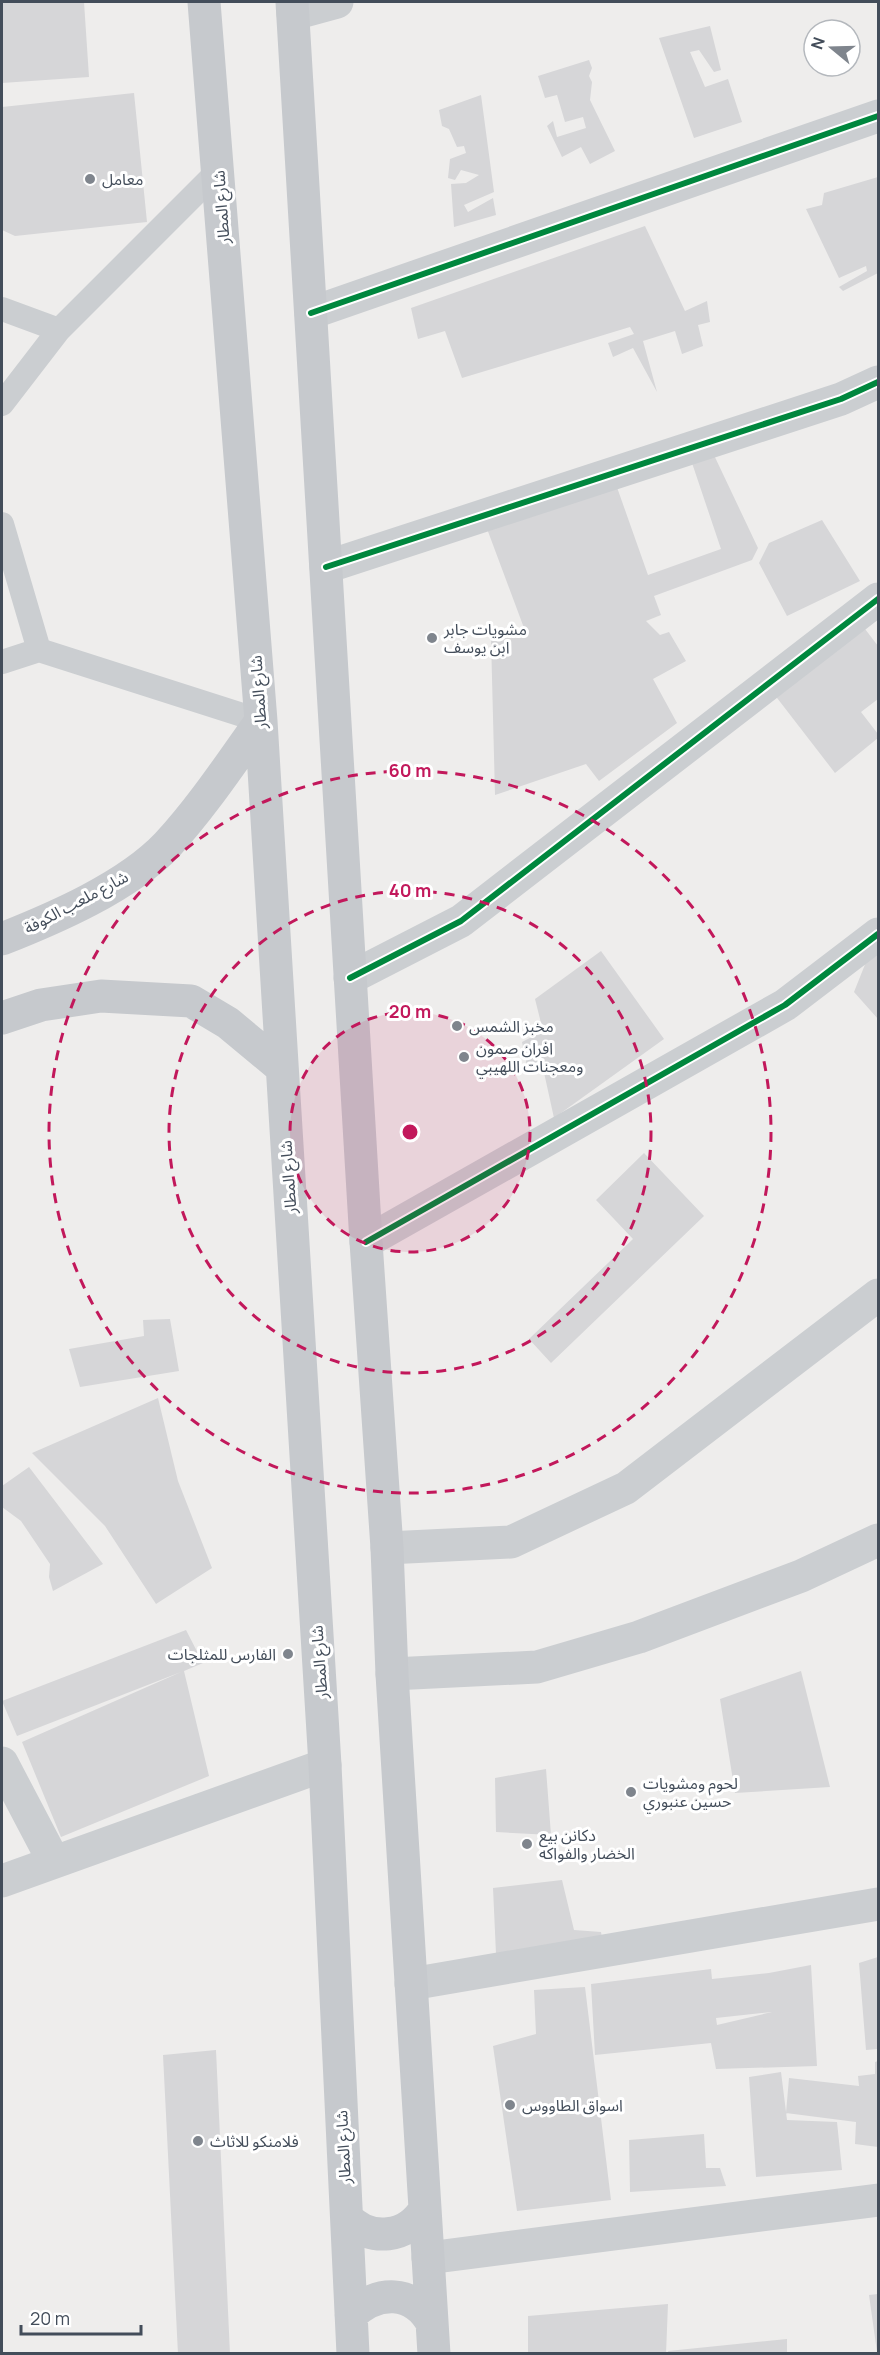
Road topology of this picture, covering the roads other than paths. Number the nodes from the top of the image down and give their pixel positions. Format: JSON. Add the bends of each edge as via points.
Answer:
{"nodes":[{"id":1,"x":204,"y":2,"type":"edge"},
{"id":2,"x":337,"y":2,"type":"edge"},
{"id":3,"x":292,"y":8,"type":"edge"},
{"id":4,"x":879,"y":116,"type":"edge"},
{"id":5,"x":218,"y":171,"type":"junction"},
{"id":6,"x":2,"y":309,"type":"edge"},
{"id":7,"x":311,"y":314,"type":"junction"},
{"id":8,"x":59,"y":330,"type":"junction"},
{"id":9,"x":879,"y":382,"type":"edge"},
{"id":10,"x":2,"y":404,"type":"edge"},
{"id":11,"x":2,"y":524,"type":"edge"},
{"id":12,"x":326,"y":567,"type":"junction"},
{"id":13,"x":879,"y":599,"type":"edge"},
{"id":14,"x":39,"y":650,"type":"junction"},
{"id":15,"x":2,"y":662,"type":"edge"},
{"id":16,"x":261,"y":721,"type":"junction"},
{"id":17,"x":879,"y":934,"type":"edge"},
{"id":18,"x":2,"y":939,"type":"edge"},
{"id":19,"x":350,"y":978,"type":"junction"},
{"id":20,"x":2,"y":1018,"type":"edge"},
{"id":21,"x":281,"y":1067,"type":"junction"},
{"id":22,"x":366,"y":1242,"type":"junction"},
{"id":23,"x":879,"y":1295,"type":"edge"},
{"id":24,"x":879,"y":1540,"type":"edge"},
{"id":25,"x":387,"y":1548,"type":"junction"},
{"id":26,"x":392,"y":1674,"type":"junction"},
{"id":27,"x":2,"y":1763,"type":"edge"},
{"id":28,"x":325,"y":1765,"type":"junction"},
{"id":29,"x":54,"y":1862,"type":"junction"},
{"id":30,"x":2,"y":1881,"type":"edge"},
{"id":31,"x":879,"y":1904,"type":"edge"},
{"id":32,"x":411,"y":1984,"type":"junction"},
{"id":33,"x":879,"y":2199,"type":"edge"},
{"id":34,"x":425,"y":2209,"type":"junction"},
{"id":35,"x":347,"y":2218,"type":"junction"},
{"id":36,"x":428,"y":2258,"type":"junction"},
{"id":37,"x":351,"y":2315,"type":"junction"},
{"id":38,"x":433,"y":2338,"type":"edge"},
{"id":39,"x":353,"y":2354,"type":"edge"}],
"edges":[{"from":1,"to":5,"type":"main road","name":"شارع المطار"},
{"from":2,"to":3,"type":"street"},
{"from":3,"to":7,"type":"main road"},
{"from":4,"to":7,"type":"street"},
{"from":5,"to":8,"type":"lane"},
{"from":5,"to":16,"type":"main road","name":"شارع المطار"},
{"from":6,"to":8,"type":"lane"},
{"from":7,"to":12,"type":"main road"},
{"from":8,"to":10,"type":"lane"},
{"from":9,"to":12,"type":"street","via":[[830,402]]},
{"from":11,"to":14,"type":"lane"},
{"from":12,"to":19,"type":"main road"},
{"from":13,"to":19,"type":"street","via":[[461,921]]},
{"from":14,"to":15,"type":"lane"},
{"from":14,"to":16,"type":"lane"},
{"from":16,"to":18,"type":"main road","name":"شارع ملعب الكوفة","via":[[200,806],[165,846],[120,883]]},
{"from":16,"to":21,"type":"main road","name":"شارع المطار"},
{"from":17,"to":22,"type":"street","via":[[785,1005]]},
{"from":19,"to":22,"type":"main road"},
{"from":20,"to":21,"type":"main road","via":[[41,1005],[101,996],[191,1001],[228,1023]]},
{"from":21,"to":28,"type":"main road","name":"شارع المطار"},
{"from":22,"to":25,"type":"main road"},
{"from":23,"to":25,"type":"street","via":[[626,1488],[511,1542]]},
{"from":24,"to":26,"type":"street","via":[[801,1576],[639,1637],[537,1667]]},
{"from":25,"to":26,"type":"main road"},
{"from":26,"to":32,"type":"main road"},
{"from":27,"to":29,"type":"street"},
{"from":28,"to":29,"type":"street"},
{"from":28,"to":35,"type":"main road","name":"شارع المطار"},
{"from":29,"to":30,"type":"street"},
{"from":31,"to":32,"type":"street"},
{"from":32,"to":34,"type":"main road"},
{"from":33,"to":36,"type":"street"},
{"from":34,"to":35,"type":"main road","via":[[411,2226],[386,2235],[370,2234]]},
{"from":34,"to":36,"type":"main road"},
{"from":35,"to":37,"type":"main road","name":"شارع المطار"},
{"from":36,"to":38,"type":"main road"},
{"from":37,"to":38,"type":"main road","via":[[369,2301],[399,2297],[415,2303],[427,2314]]},
{"from":37,"to":39,"type":"main road","name":"شارع المطار"}]}
